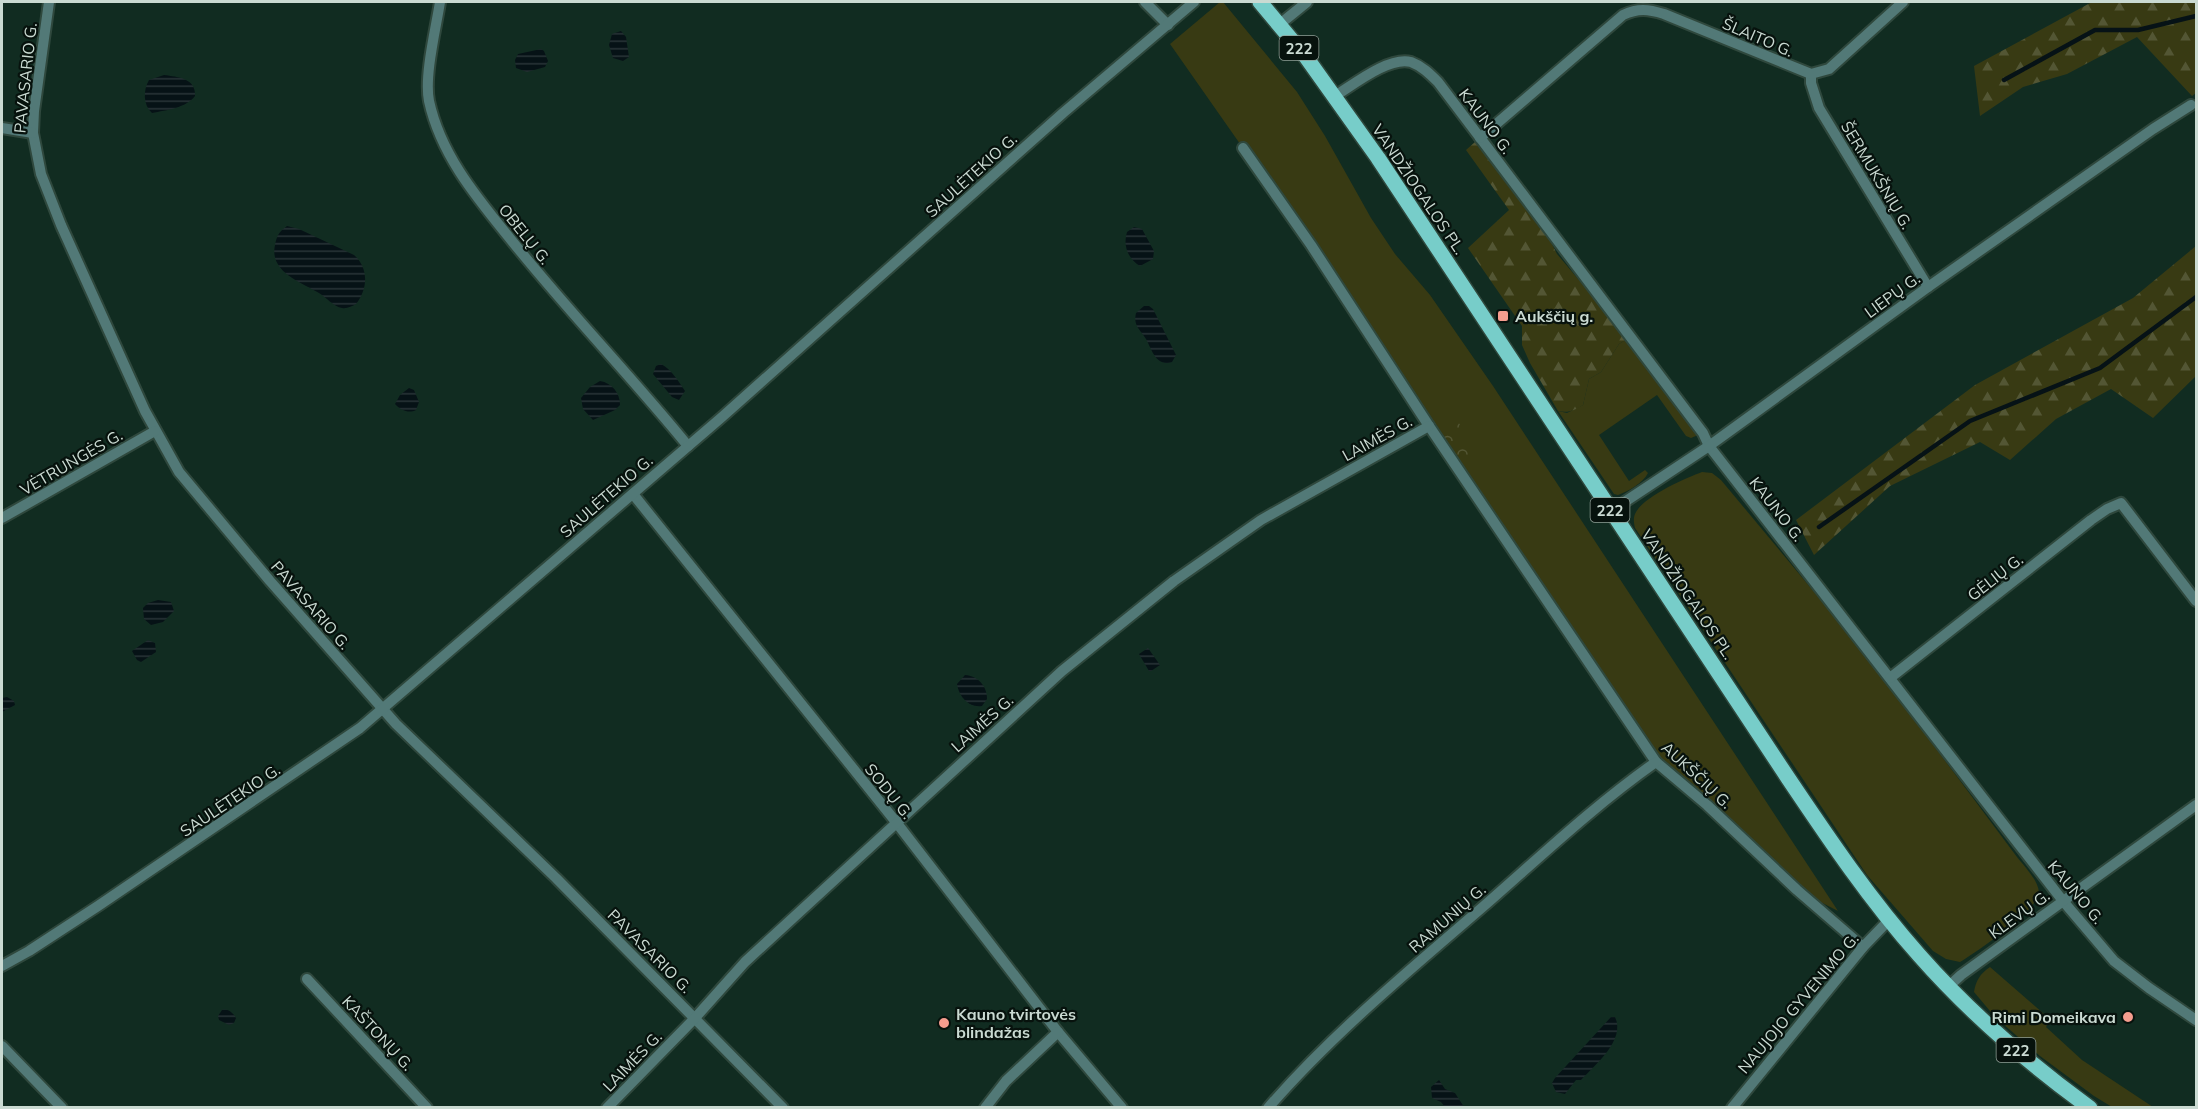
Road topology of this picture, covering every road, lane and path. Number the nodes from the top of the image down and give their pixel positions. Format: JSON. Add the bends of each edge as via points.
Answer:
{"nodes":[{"id":1,"x":50,"y":2,"type":"edge"},
{"id":2,"x":440,"y":2,"type":"edge"},
{"id":3,"x":1145,"y":2,"type":"edge"},
{"id":4,"x":1194,"y":2,"type":"edge"},
{"id":5,"x":1260,"y":2,"type":"edge"},
{"id":6,"x":1307,"y":2,"type":"edge"},
{"id":7,"x":1903,"y":2,"type":"edge"},
{"id":8,"x":1280,"y":24,"type":"junction"},
{"id":9,"x":1168,"y":25,"type":"junction"},
{"id":10,"x":1810,"y":74,"type":"junction"},
{"id":11,"x":1335,"y":96,"type":"junction"},
{"id":12,"x":2191,"y":105,"type":"dead end"},
{"id":13,"x":2,"y":128,"type":"edge"},
{"id":14,"x":33,"y":133,"type":"junction"},
{"id":15,"x":1480,"y":138,"type":"junction"},
{"id":16,"x":1243,"y":147,"type":"dead end"},
{"id":17,"x":1928,"y":287,"type":"junction"},
{"id":18,"x":1429,"y":426,"type":"junction"},
{"id":19,"x":155,"y":431,"type":"junction"},
{"id":20,"x":688,"y":446,"type":"junction"},
{"id":21,"x":1709,"y":446,"type":"junction"},
{"id":22,"x":633,"y":494,"type":"junction"},
{"id":23,"x":1611,"y":511,"type":"junction"},
{"id":24,"x":2,"y":518,"type":"edge"},
{"id":25,"x":2196,"y":601,"type":"edge"},
{"id":26,"x":1890,"y":678,"type":"junction"},
{"id":27,"x":382,"y":710,"type":"junction"},
{"id":28,"x":1656,"y":762,"type":"junction"},
{"id":29,"x":2196,"y":805,"type":"edge"},
{"id":30,"x":896,"y":822,"type":"junction"},
{"id":31,"x":2063,"y":901,"type":"junction"},
{"id":32,"x":1889,"y":920,"type":"junction"},
{"id":33,"x":1863,"y":947,"type":"junction"},
{"id":34,"x":2,"y":966,"type":"edge"},
{"id":35,"x":307,"y":979,"type":"dead end"},
{"id":36,"x":1948,"y":987,"type":"junction"},
{"id":37,"x":695,"y":1018,"type":"junction"},
{"id":38,"x":2196,"y":1020,"type":"edge"},
{"id":39,"x":1058,"y":1032,"type":"junction"},
{"id":40,"x":2,"y":1046,"type":"edge"},
{"id":41,"x":62,"y":1107,"type":"edge"},
{"id":42,"x":427,"y":1107,"type":"edge"},
{"id":43,"x":607,"y":1107,"type":"edge"},
{"id":44,"x":783,"y":1107,"type":"edge"},
{"id":45,"x":985,"y":1107,"type":"edge"},
{"id":46,"x":1122,"y":1107,"type":"edge"},
{"id":47,"x":1268,"y":1107,"type":"edge"},
{"id":48,"x":1732,"y":1107,"type":"edge"},
{"id":49,"x":2090,"y":1107,"type":"edge"}],
"edges":[{"from":1,"to":14,"type":"street","name":"PAVASARIO G."},
{"from":2,"to":20,"type":"street","name":"OBELŲ G.","via":[[429,100],[459,172],[543,279]]},
{"from":3,"to":9,"type":"street"},
{"from":4,"to":9,"type":"street","name":"SAULĖTEKIO G."},
{"from":5,"to":8,"type":"main road","name":"VANDŽIOGALOS PL.","number":"222"},
{"from":6,"to":8,"type":"street"},
{"from":7,"to":10,"type":"street","via":[[1829,69]]},
{"from":8,"to":11,"type":"main road","name":"VANDŽIOGALOS PL.","number":"222"},
{"from":9,"to":20,"type":"street","name":"SAULĖTEKIO G."},
{"from":10,"to":15,"type":"street","name":"ŠLAITO G.","via":[[1664,14],[1640,9],[1623,15]]},
{"from":10,"to":17,"type":"street","name":"ŠERMUKŠNIŲ G.","via":[[1819,108]]},
{"from":11,"to":15,"type":"street","name":"KAUNO G.","via":[[1385,66],[1412,63],[1438,82]]},
{"from":11,"to":23,"type":"main road","name":"VANDŽIOGALOS PL.","number":"222"},
{"from":12,"to":17,"type":"street","name":"LIEPŲ G."},
{"from":13,"to":14,"type":"street"},
{"from":14,"to":19,"type":"street","name":"PAVASARIO G.","via":[[46,190]]},
{"from":15,"to":21,"type":"street","name":"KAUNO G."},
{"from":16,"to":18,"type":"street","name":"AUKŠČIŲ G."},
{"from":17,"to":21,"type":"street","name":"LIEPŲ G."},
{"from":18,"to":28,"type":"street","name":"AUKŠČIŲ G."},
{"from":18,"to":30,"type":"street","name":"LAIMĖS G.","via":[[1261,520],[1174,581],[1062,670]]},
{"from":19,"to":24,"type":"street","name":"VĖTRUNGĖS G."},
{"from":19,"to":27,"type":"street","name":"PAVASARIO G.","via":[[179,472],[212,513]]},
{"from":20,"to":22,"type":"street","name":"SAULĖTEKIO G."},
{"from":21,"to":23,"type":"street","name":"LIEPŲ G."},
{"from":21,"to":26,"type":"street","name":"KAUNO G."},
{"from":22,"to":27,"type":"street","name":"SAULĖTEKIO G."},
{"from":22,"to":30,"type":"street","name":"SODŲ G."},
{"from":23,"to":32,"type":"main road","name":"VANDŽIOGALOS PL.","number":"222","via":[[1806,806]]},
{"from":25,"to":26,"type":"street","name":"GĖLIŲ G.","via":[[2121,503],[2091,520]]},
{"from":26,"to":31,"type":"street","name":"KAUNO G."},
{"from":27,"to":34,"type":"street","name":"SAULĖTEKIO G.","via":[[263,795]]},
{"from":27,"to":37,"type":"street","name":"PAVASARIO G."},
{"from":28,"to":33,"type":"street","name":"AUKŠČIŲ G."},
{"from":28,"to":47,"type":"street","name":"RAMUNIŲ G.","via":[[1575,824],[1351,1021]]},
{"from":29,"to":31,"type":"street","name":"KLEVŲ G."},
{"from":30,"to":37,"type":"street","name":"LAIMĖS G.","via":[[745,962]]},
{"from":30,"to":39,"type":"street","name":"SODŲ G."},
{"from":31,"to":36,"type":"street","name":"KLEVŲ G."},
{"from":31,"to":38,"type":"street","name":"KAUNO G.","via":[[2114,961]]},
{"from":32,"to":33,"type":"street","name":"NAUJOJO GYVENIMO G."},
{"from":32,"to":36,"type":"main road","name":"VANDŽIOGALOS PL.","number":"222"},
{"from":33,"to":48,"type":"street","name":"NAUJOJO GYVENIMO G."},
{"from":35,"to":42,"type":"street","name":"KAŠTONŲ G."},
{"from":36,"to":49,"type":"main road","name":"VANDŽIOGALOS PL.","number":"222","via":[[2005,1041]]},
{"from":37,"to":43,"type":"street","name":"LAIMĖS G."},
{"from":37,"to":44,"type":"street","name":"PAVASARIO G."},
{"from":39,"to":45,"type":"street","via":[[1006,1081]]},
{"from":39,"to":46,"type":"street","name":"SODŲ G."},
{"from":40,"to":41,"type":"street"}]}
